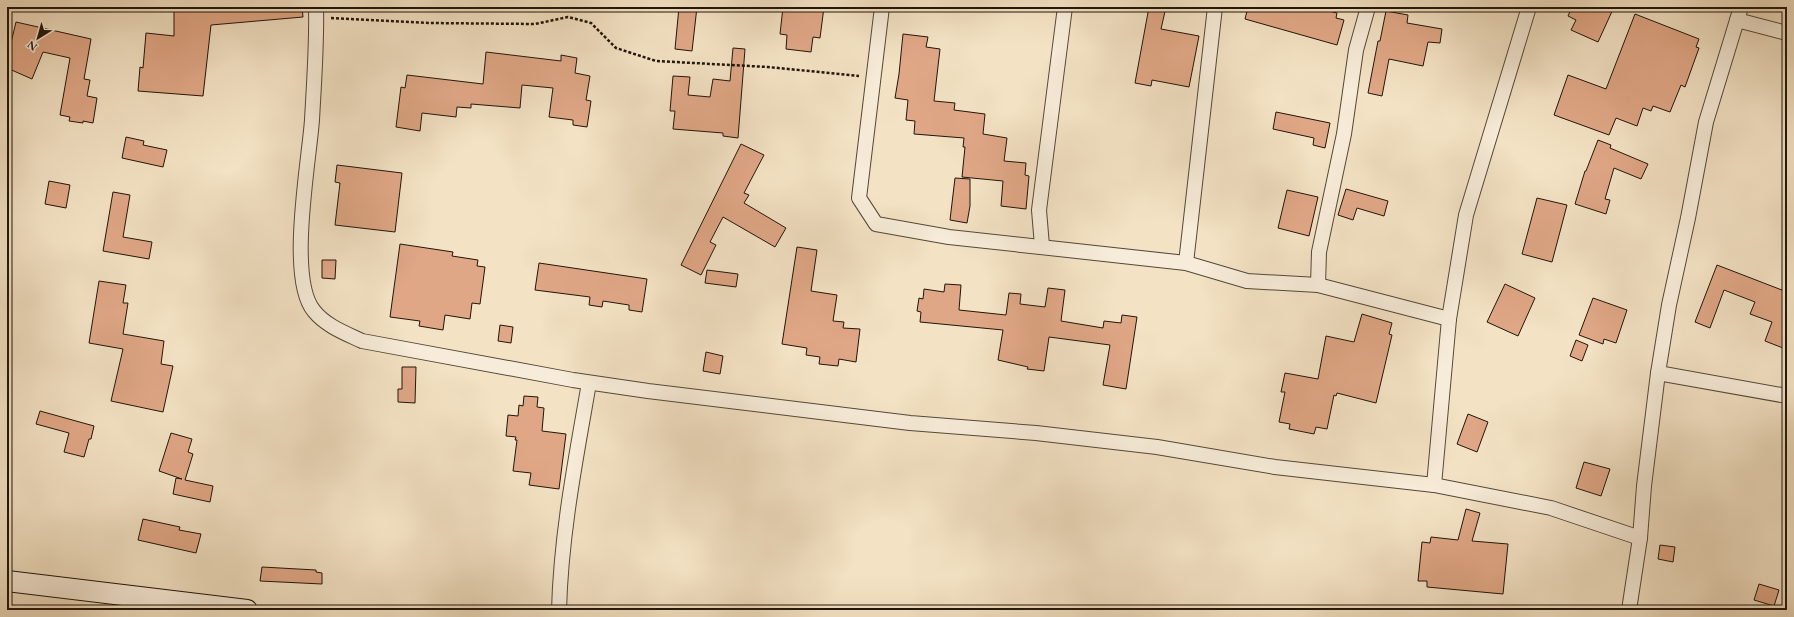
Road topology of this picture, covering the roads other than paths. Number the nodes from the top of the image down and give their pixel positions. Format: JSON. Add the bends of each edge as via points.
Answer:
{"nodes":[{"id":1,"x":882,"y":7,"type":"edge"},
{"id":2,"x":1065,"y":7,"type":"edge"},
{"id":3,"x":1215,"y":7,"type":"edge"},
{"id":4,"x":1368,"y":7,"type":"edge"},
{"id":5,"x":1529,"y":7,"type":"edge"},
{"id":6,"x":316,"y":12,"type":"edge"},
{"id":7,"x":1739,"y":14,"type":"edge"},
{"id":8,"x":1787,"y":33,"type":"edge"},
{"id":9,"x":1042,"y":246,"type":"junction"},
{"id":10,"x":1186,"y":263,"type":"junction"},
{"id":11,"x":1318,"y":285,"type":"junction"},
{"id":12,"x":1449,"y":319,"type":"junction"},
{"id":13,"x":1658,"y":373,"type":"junction"},
{"id":14,"x":589,"y":382,"type":"junction"},
{"id":15,"x":1787,"y":396,"type":"edge"},
{"id":16,"x":1434,"y":485,"type":"junction"},
{"id":17,"x":1640,"y":538,"type":"junction"},
{"id":18,"x":7,"y":581,"type":"edge"},
{"id":19,"x":140,"y":604,"type":"edge"},
{"id":20,"x":247,"y":610,"type":"edge"},
{"id":21,"x":559,"y":610,"type":"edge"},
{"id":22,"x":1629,"y":610,"type":"edge"}],
"edges":[{"from":1,"to":9,"type":"street","via":[[859,198],[876,224],[949,237]]},
{"from":2,"to":9,"type":"street","via":[[1039,210]]},
{"from":3,"to":10,"type":"street"},
{"from":4,"to":11,"type":"street","via":[[1356,50],[1344,134],[1319,252]]},
{"from":5,"to":12,"type":"street","via":[[1466,215]]},
{"from":6,"to":14,"type":"street","via":[[312,120],[301,231],[300,272],[304,292],[313,311],[334,328],[362,341]]},
{"from":7,"to":8,"type":"street"},
{"from":7,"to":13,"type":"street","via":[[1706,122]]},
{"from":9,"to":10,"type":"street"},
{"from":10,"to":11,"type":"street","via":[[1247,281]]},
{"from":11,"to":12,"type":"street"},
{"from":12,"to":16,"type":"street"},
{"from":13,"to":15,"type":"street"},
{"from":13,"to":17,"type":"street"},
{"from":14,"to":16,"type":"street","via":[[910,423],[1036,432],[1157,447],[1275,467]]},
{"from":14,"to":21,"type":"street","via":[[568,506],[560,573]]},
{"from":16,"to":17,"type":"street","via":[[1551,508]]},
{"from":17,"to":22,"type":"street"},
{"from":18,"to":19,"type":"main road"},
{"from":19,"to":20,"type":"main road"}]}
